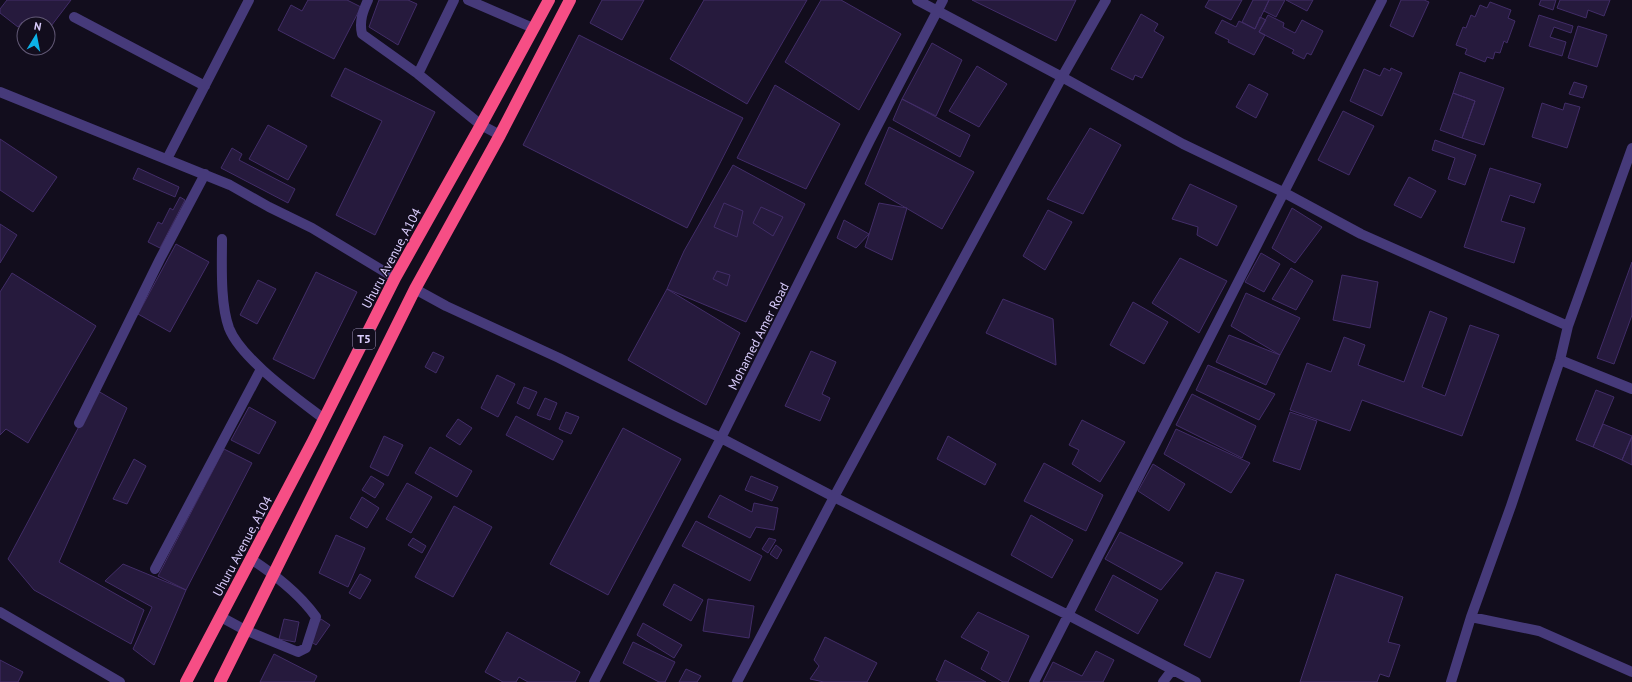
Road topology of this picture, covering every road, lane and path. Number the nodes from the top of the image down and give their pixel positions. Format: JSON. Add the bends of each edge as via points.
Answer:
{"nodes":[{"id":1,"x":249,"y":0,"type":"edge"},
{"id":2,"x":368,"y":0,"type":"edge"},
{"id":3,"x":454,"y":0,"type":"edge"},
{"id":4,"x":468,"y":0,"type":"edge"},
{"id":5,"x":549,"y":0,"type":"edge"},
{"id":6,"x":570,"y":0,"type":"edge"},
{"id":7,"x":917,"y":0,"type":"edge"},
{"id":8,"x":943,"y":0,"type":"edge"},
{"id":9,"x":1106,"y":0,"type":"edge"},
{"id":10,"x":1382,"y":0,"type":"edge"},
{"id":11,"x":937,"y":10,"type":"junction"},
{"id":12,"x":74,"y":17,"type":"dead end"},
{"id":13,"x":534,"y":28,"type":"junction"},
{"id":14,"x":418,"y":74,"type":"junction"},
{"id":15,"x":1062,"y":77,"type":"junction"},
{"id":16,"x":205,"y":86,"type":"junction"},
{"id":17,"x":0,"y":92,"type":"edge"},
{"id":18,"x":481,"y":125,"type":"junction"},
{"id":19,"x":500,"y":135,"type":"junction"},
{"id":20,"x":1632,"y":148,"type":"edge"},
{"id":21,"x":167,"y":159,"type":"junction"},
{"id":22,"x":205,"y":174,"type":"junction"},
{"id":23,"x":1283,"y":192,"type":"junction"},
{"id":24,"x":222,"y":239,"type":"dead end"},
{"id":25,"x":395,"y":278,"type":"junction"},
{"id":26,"x":415,"y":289,"type":"junction"},
{"id":27,"x":1568,"y":326,"type":"junction"},
{"id":28,"x":1560,"y":360,"type":"junction"},
{"id":29,"x":261,"y":368,"type":"junction"},
{"id":30,"x":1632,"y":389,"type":"edge"},
{"id":31,"x":324,"y":419,"type":"junction"},
{"id":32,"x":79,"y":423,"type":"dead end"},
{"id":33,"x":721,"y":438,"type":"junction"},
{"id":34,"x":834,"y":497,"type":"junction"},
{"id":35,"x":251,"y":559,"type":"junction"},
{"id":36,"x":155,"y":569,"type":"dead end"},
{"id":37,"x":273,"y":574,"type":"junction"},
{"id":38,"x":0,"y":612,"type":"edge"},
{"id":39,"x":1068,"y":615,"type":"junction"},
{"id":40,"x":221,"y":617,"type":"junction"},
{"id":41,"x":1471,"y":617,"type":"junction"},
{"id":42,"x":245,"y":630,"type":"junction"},
{"id":43,"x":1172,"y":670,"type":"junction"},
{"id":44,"x":1632,"y":672,"type":"edge"},
{"id":45,"x":120,"y":682,"type":"edge"},
{"id":46,"x":186,"y":682,"type":"edge"},
{"id":47,"x":220,"y":682,"type":"edge"},
{"id":48,"x":594,"y":682,"type":"edge"},
{"id":49,"x":737,"y":682,"type":"edge"},
{"id":50,"x":1034,"y":682,"type":"edge"},
{"id":51,"x":1163,"y":682,"type":"edge"},
{"id":52,"x":1196,"y":682,"type":"edge"},
{"id":53,"x":1451,"y":682,"type":"edge"}],
"edges":[{"from":1,"to":16,"type":"street"},
{"from":2,"to":14,"type":"street","via":[[360,26],[362,34]]},
{"from":3,"to":14,"type":"street"},
{"from":4,"to":13,"type":"street"},
{"from":5,"to":13,"type":"highway","name":"Uhuru Avenue, A104","number":"T5"},
{"from":6,"to":19,"type":"highway","number":"T5"},
{"from":7,"to":11,"type":"street"},
{"from":8,"to":11,"type":"street","name":"Mohamed Amer Road"},
{"from":9,"to":15,"type":"street"},
{"from":10,"to":23,"type":"street"},
{"from":11,"to":15,"type":"street"},
{"from":11,"to":33,"type":"street","name":"Mohamed Amer Road"},
{"from":12,"to":16,"type":"street"},
{"from":13,"to":18,"type":"highway","name":"Uhuru Avenue, A104","number":"T5"},
{"from":14,"to":18,"type":"street"},
{"from":15,"to":23,"type":"street","via":[[1183,144]]},
{"from":15,"to":34,"type":"street"},
{"from":16,"to":21,"type":"street"},
{"from":17,"to":21,"type":"street"},
{"from":18,"to":19,"type":"street"},
{"from":18,"to":25,"type":"highway","name":"Uhuru Avenue, A104","number":"T5"},
{"from":19,"to":26,"type":"highway","number":"T5"},
{"from":20,"to":27,"type":"street"},
{"from":21,"to":22,"type":"street"},
{"from":22,"to":25,"type":"street","via":[[312,228]]},
{"from":22,"to":32,"type":"street"},
{"from":23,"to":27,"type":"street","via":[[1361,234]]},
{"from":23,"to":39,"type":"street"},
{"from":24,"to":29,"type":"street","via":[[223,293],[229,328]]},
{"from":25,"to":31,"type":"highway","name":"Uhuru Avenue, A104","number":"T5"},
{"from":26,"to":33,"type":"street"},
{"from":26,"to":37,"type":"highway","number":"T5"},
{"from":27,"to":28,"type":"street"},
{"from":28,"to":30,"type":"street"},
{"from":28,"to":41,"type":"street"},
{"from":29,"to":31,"type":"street"},
{"from":29,"to":36,"type":"street"},
{"from":31,"to":35,"type":"highway","name":"Uhuru Avenue, A104","number":"T5"},
{"from":33,"to":34,"type":"street"},
{"from":33,"to":48,"type":"street","name":"Mohamed Amer Road"},
{"from":34,"to":39,"type":"street"},
{"from":34,"to":49,"type":"street"},
{"from":35,"to":37,"type":"street"},
{"from":35,"to":40,"type":"highway","name":"Uhuru Avenue, A104","number":"T5"},
{"from":37,"to":42,"type":"highway","number":"T5"},
{"from":37,"to":42,"type":"street","via":[[316,617],[306,648],[298,652]]},
{"from":38,"to":45,"type":"street"},
{"from":39,"to":43,"type":"street"},
{"from":39,"to":50,"type":"street"},
{"from":40,"to":42,"type":"street"},
{"from":40,"to":46,"type":"highway","name":"Uhuru Avenue, A104","number":"T5"},
{"from":41,"to":44,"type":"street","via":[[1539,631]]},
{"from":41,"to":53,"type":"street"},
{"from":42,"to":47,"type":"highway","number":"T5"},
{"from":43,"to":51,"type":"street"},
{"from":43,"to":52,"type":"street"}]}
